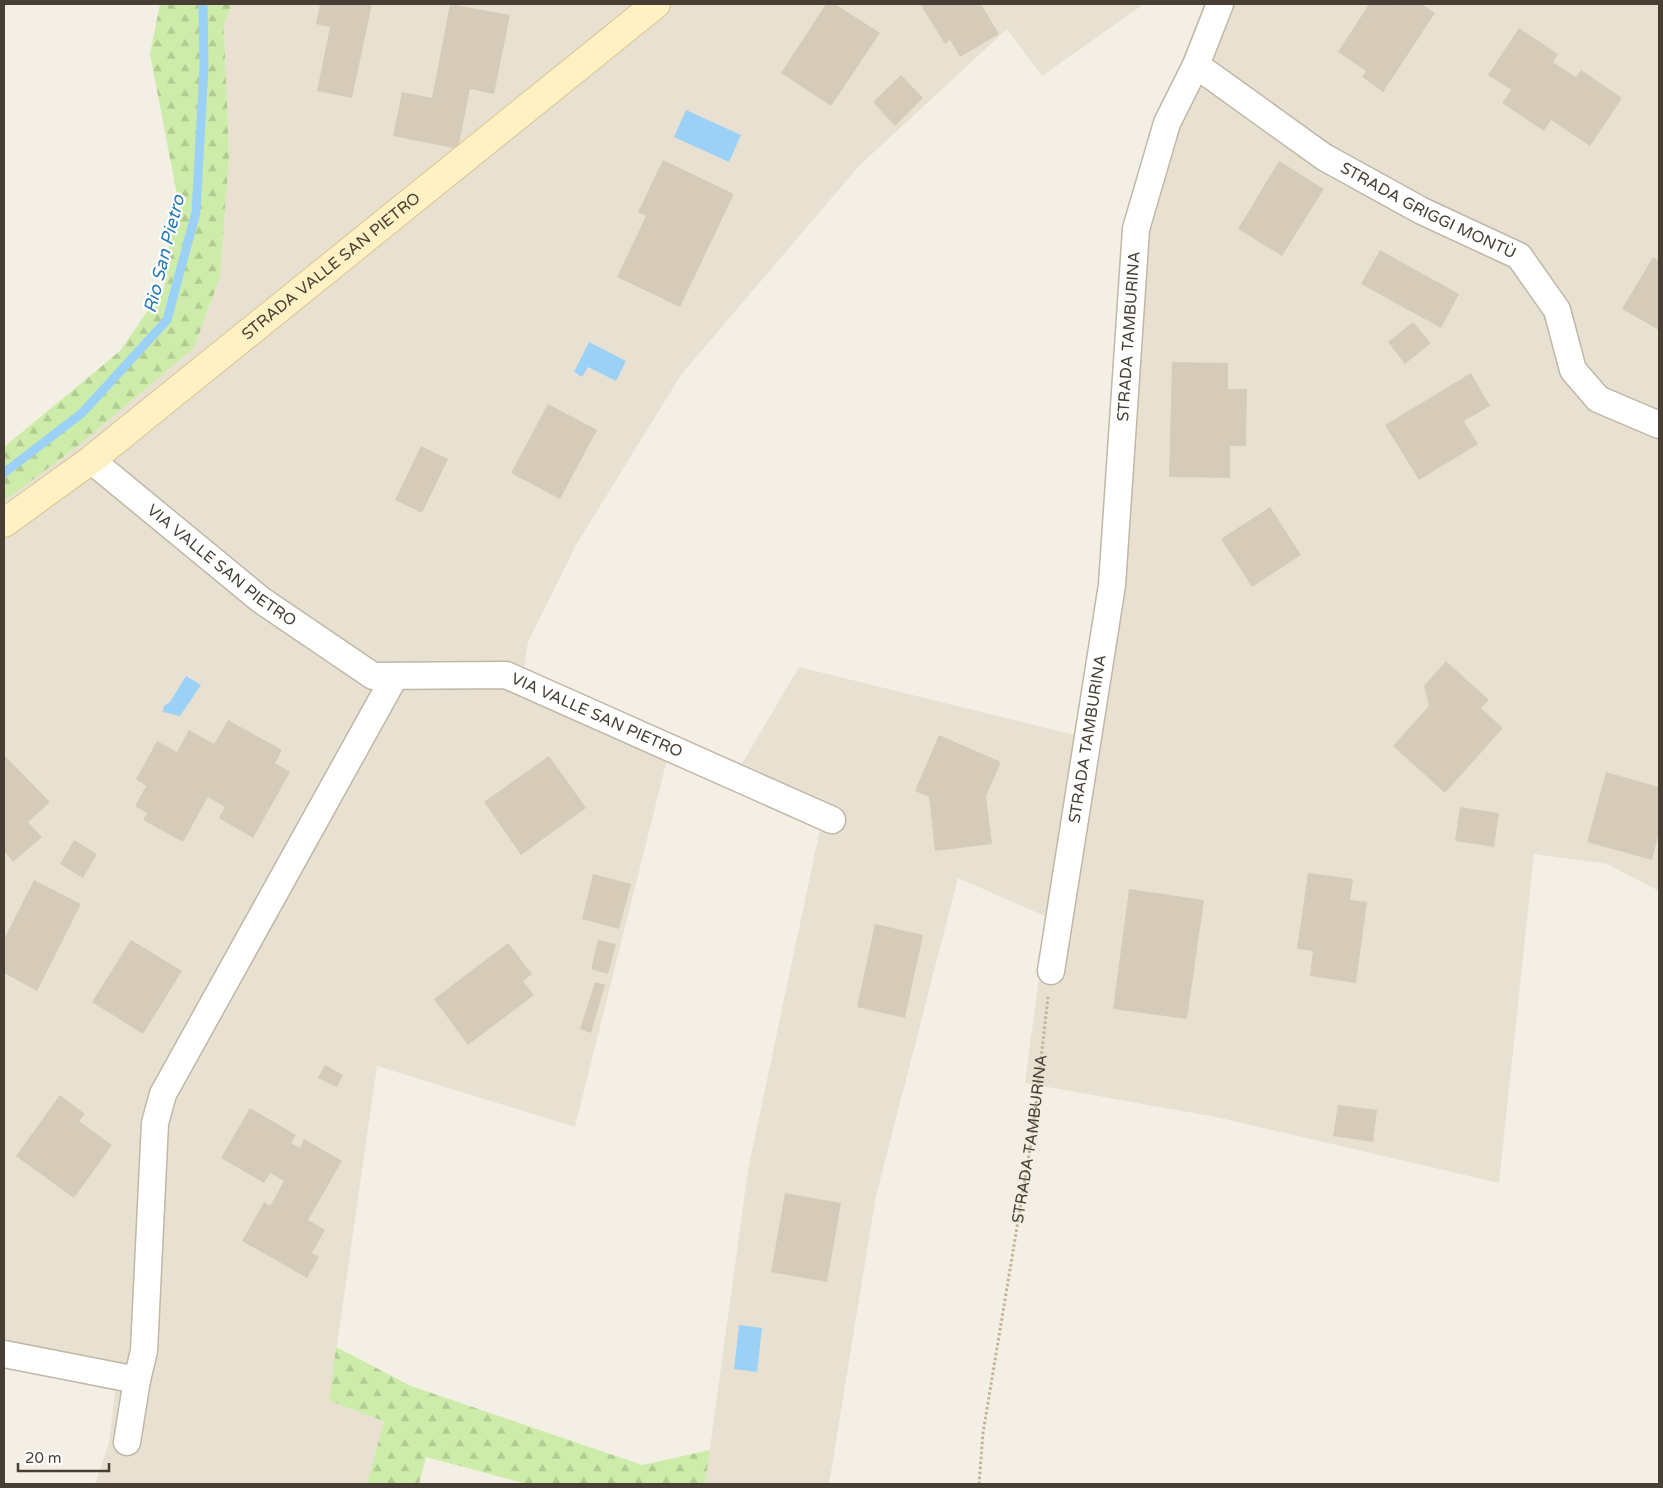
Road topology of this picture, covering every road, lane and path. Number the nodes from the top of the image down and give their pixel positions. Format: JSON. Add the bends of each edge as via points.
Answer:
{"nodes":[{"id":1,"x":656,"y":4,"type":"edge"},
{"id":2,"x":1220,"y":4,"type":"edge"},
{"id":3,"x":1196,"y":65,"type":"junction"},
{"id":4,"x":1659,"y":425,"type":"edge"},
{"id":5,"x":91,"y":460,"type":"junction"},
{"id":6,"x":4,"y":523,"type":"edge"},
{"id":7,"x":395,"y":676,"type":"junction"},
{"id":8,"x":832,"y":820,"type":"dead end"},
{"id":9,"x":1050,"y":971,"type":"joint"},
{"id":10,"x":4,"y":1354,"type":"edge"},
{"id":11,"x":137,"y":1380,"type":"junction"},
{"id":12,"x":127,"y":1442,"type":"dead end"},
{"id":13,"x":979,"y":1484,"type":"edge"}],
"edges":[{"from":1,"to":5,"type":"street","name":"STRADA VALLE SAN PIETRO"},
{"from":2,"to":3,"type":"street","name":"STRADA TAMBURINA"},
{"from":3,"to":4,"type":"street","name":"STRADA GRIGGI MONTÙ","via":[[1324,157],[1422,211],[1519,256],[1557,310],[1573,370],[1598,399]]},
{"from":3,"to":9,"type":"street","name":"STRADA TAMBURINA","via":[[1167,123],[1136,229],[1112,586]]},
{"from":5,"to":6,"type":"street","name":"STRADA VALLE SAN PIETRO"},
{"from":5,"to":7,"type":"street","name":"VIA VALLE SAN PIETRO","via":[[261,600],[373,676]]},
{"from":7,"to":8,"type":"street","name":"VIA VALLE SAN PIETRO","via":[[506,674]]},
{"from":7,"to":11,"type":"street","via":[[162,1094],[155,1123],[144,1351]]},
{"from":9,"to":13,"type":"path","name":"STRADA TAMBURINA","via":[[1033,1130],[983,1433]]},
{"from":10,"to":11,"type":"street"},
{"from":11,"to":12,"type":"street"}]}
